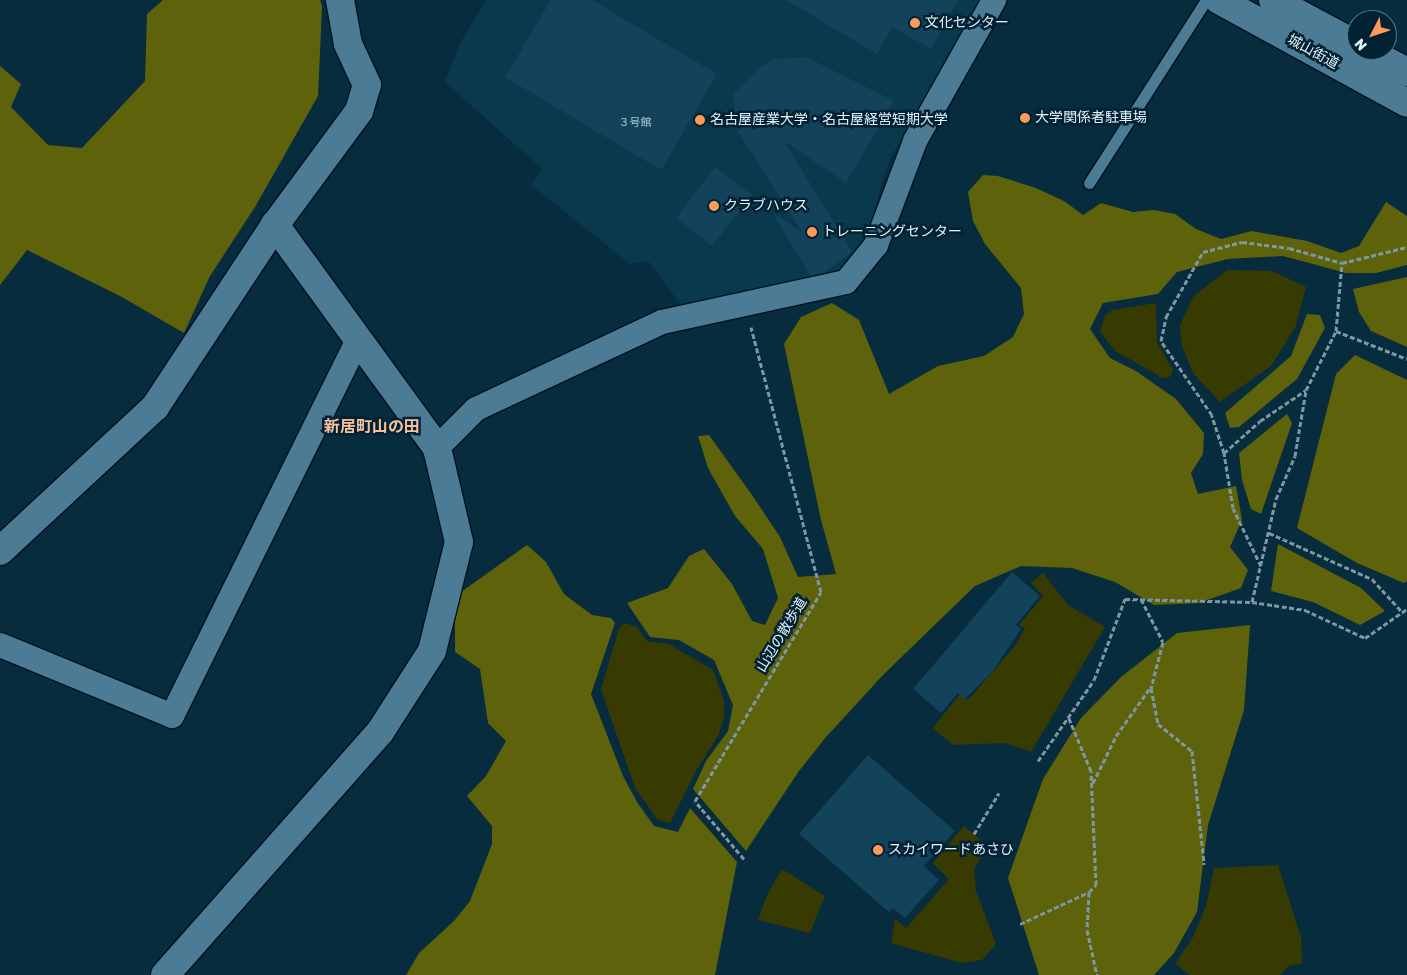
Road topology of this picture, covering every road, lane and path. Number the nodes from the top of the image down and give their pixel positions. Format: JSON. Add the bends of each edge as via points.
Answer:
{"nodes":[{"id":1,"x":340,"y":0,"type":"edge"},
{"id":2,"x":994,"y":0,"type":"edge"},
{"id":3,"x":1206,"y":0,"type":"edge"},
{"id":4,"x":1219,"y":0,"type":"edge"},
{"id":5,"x":1273,"y":0,"type":"edge"},
{"id":6,"x":1347,"y":40,"type":"edge"},
{"id":7,"x":1385,"y":60,"type":"edge"},
{"id":8,"x":1407,"y":72,"type":"edge"},
{"id":9,"x":1407,"y":103,"type":"edge"},
{"id":10,"x":1088,"y":183,"type":"dead end"},
{"id":11,"x":275,"y":225,"type":"junction"},
{"id":12,"x":1407,"y":247,"type":"edge"},
{"id":13,"x":1342,"y":264,"type":"junction"},
{"id":14,"x":745,"y":305,"type":"junction"},
{"id":15,"x":1336,"y":331,"type":"junction"},
{"id":16,"x":358,"y":340,"type":"junction"},
{"id":17,"x":1407,"y":359,"type":"edge"},
{"id":18,"x":1306,"y":390,"type":"junction"},
{"id":19,"x":437,"y":448,"type":"junction"},
{"id":20,"x":1224,"y":453,"type":"junction"},
{"id":21,"x":1269,"y":533,"type":"junction"},
{"id":22,"x":0,"y":552,"type":"edge"},
{"id":23,"x":1261,"y":566,"type":"junction"},
{"id":24,"x":1141,"y":599,"type":"junction"},
{"id":25,"x":1252,"y":602,"type":"junction"},
{"id":26,"x":1407,"y":609,"type":"edge"},
{"id":27,"x":1403,"y":613,"type":"junction"},
{"id":28,"x":0,"y":645,"type":"edge"},
{"id":29,"x":1151,"y":688,"type":"junction"},
{"id":30,"x":1068,"y":716,"type":"dead end"},
{"id":31,"x":1038,"y":761,"type":"dead end"},
{"id":32,"x":1092,"y":786,"type":"junction"},
{"id":33,"x":998,"y":793,"type":"dead end"},
{"id":34,"x":974,"y":834,"type":"dead end"},
{"id":35,"x":744,"y":860,"type":"dead end"},
{"id":36,"x":1204,"y":864,"type":"dead end"},
{"id":37,"x":1090,"y":892,"type":"junction"},
{"id":38,"x":1020,"y":924,"type":"dead end"},
{"id":39,"x":165,"y":975,"type":"edge"},
{"id":40,"x":1097,"y":975,"type":"edge"}],
"edges":[{"from":1,"to":11,"type":"street","via":[[348,44],[368,85],[359,111]]},
{"from":2,"to":14,"type":"street","via":[[915,141],[876,245],[846,282]]},
{"from":3,"to":10,"type":"lane"},
{"from":4,"to":9,"type":"street","name":"城山街道"},
{"from":5,"to":6,"type":"street","name":"城山街道"},
{"from":7,"to":8,"type":"street"},
{"from":11,"to":16,"type":"street"},
{"from":11,"to":22,"type":"street","via":[[155,407]]},
{"from":12,"to":13,"type":"path"},
{"from":13,"to":15,"type":"path"},
{"from":13,"to":20,"type":"path","via":[[1289,248],[1242,242],[1203,252],[1166,317],[1162,341],[1212,415]]},
{"from":14,"to":19,"type":"street","via":[[662,322],[537,378],[476,409]]},
{"from":14,"to":35,"type":"path","name":"山辺の散歩道","via":[[821,592],[695,801]]},
{"from":15,"to":17,"type":"path"},
{"from":15,"to":18,"type":"path"},
{"from":16,"to":19,"type":"street"},
{"from":16,"to":28,"type":"street","via":[[172,716]]},
{"from":18,"to":20,"type":"path","via":[[1260,421]]},
{"from":18,"to":21,"type":"path","via":[[1295,456],[1276,500]]},
{"from":19,"to":39,"type":"street","via":[[459,542],[432,651],[380,732]]},
{"from":20,"to":23,"type":"path","via":[[1233,508]]},
{"from":21,"to":23,"type":"path"},
{"from":21,"to":27,"type":"path","via":[[1372,579]]},
{"from":23,"to":25,"type":"path"},
{"from":24,"to":25,"type":"path"},
{"from":24,"to":29,"type":"path","via":[[1164,642]]},
{"from":24,"to":31,"type":"path","via":[[1125,599],[1094,680]]},
{"from":25,"to":27,"type":"path","via":[[1305,610],[1366,638]]},
{"from":26,"to":27,"type":"path"},
{"from":29,"to":32,"type":"path","via":[[1116,736]]},
{"from":29,"to":36,"type":"path","via":[[1158,724],[1192,751]]},
{"from":30,"to":32,"type":"path","via":[[1091,771]]},
{"from":32,"to":37,"type":"path","via":[[1096,884]]},
{"from":33,"to":34,"type":"path"},
{"from":37,"to":38,"type":"path"},
{"from":37,"to":40,"type":"path","via":[[1087,930]]}]}
